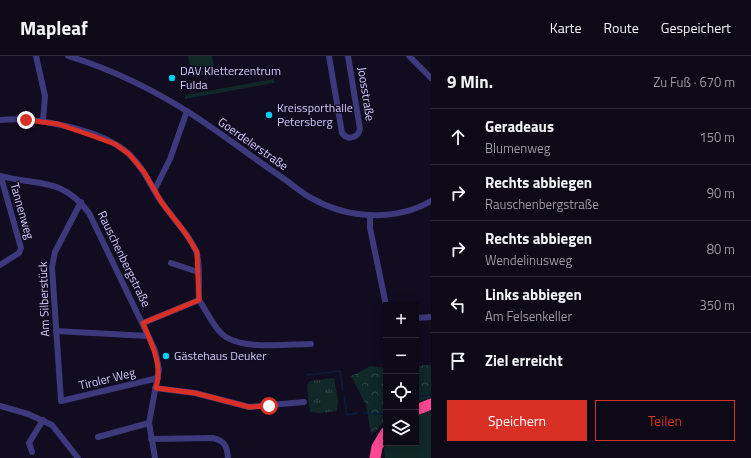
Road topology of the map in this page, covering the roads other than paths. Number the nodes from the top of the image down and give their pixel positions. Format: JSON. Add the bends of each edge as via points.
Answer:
{"nodes":[{"id":1,"x":36,"y":56,"type":"edge"},
{"id":2,"x":68,"y":56,"type":"edge"},
{"id":3,"x":329,"y":56,"type":"edge"},
{"id":4,"x":348,"y":56,"type":"edge"},
{"id":5,"x":410,"y":56,"type":"edge"},
{"id":6,"x":431,"y":78,"type":"edge"},
{"id":7,"x":187,"y":111,"type":"junction"},
{"id":8,"x":0,"y":120,"type":"edge"},
{"id":9,"x":43,"y":121,"type":"junction"},
{"id":10,"x":0,"y":176,"type":"edge"},
{"id":11,"x":155,"y":189,"type":"junction"},
{"id":12,"x":431,"y":201,"type":"edge"},
{"id":13,"x":81,"y":202,"type":"junction"},
{"id":14,"x":370,"y":215,"type":"junction"},
{"id":15,"x":171,"y":263,"type":"dead end"},
{"id":16,"x":0,"y":265,"type":"edge"},
{"id":17,"x":198,"y":272,"type":"junction"},
{"id":18,"x":199,"y":300,"type":"junction"},
{"id":19,"x":385,"y":302,"type":"edge"},
{"id":20,"x":431,"y":317,"type":"edge"},
{"id":21,"x":419,"y":318,"type":"edge"},
{"id":22,"x":143,"y":323,"type":"junction"},
{"id":23,"x":56,"y":331,"type":"junction"},
{"id":24,"x":148,"y":336,"type":"junction"},
{"id":25,"x":311,"y":344,"type":"dead end"},
{"id":26,"x":158,"y":378,"type":"junction"},
{"id":27,"x":156,"y":388,"type":"junction"},
{"id":28,"x":61,"y":401,"type":"joint"},
{"id":29,"x":304,"y":402,"type":"dead end"},
{"id":30,"x":431,"y":404,"type":"edge"},
{"id":31,"x":0,"y":406,"type":"edge"},
{"id":32,"x":419,"y":409,"type":"edge"},
{"id":33,"x":43,"y":420,"type":"junction"},
{"id":34,"x":149,"y":423,"type":"junction"},
{"id":35,"x":383,"y":436,"type":"edge"},
{"id":36,"x":98,"y":438,"type":"dead end"},
{"id":37,"x":151,"y":439,"type":"junction"},
{"id":38,"x":383,"y":439,"type":"edge"},
{"id":39,"x":32,"y":452,"type":"dead end"},
{"id":40,"x":78,"y":458,"type":"edge"},
{"id":41,"x":155,"y":458,"type":"edge"},
{"id":42,"x":228,"y":458,"type":"edge"},
{"id":43,"x":375,"y":458,"type":"edge"},
{"id":44,"x":383,"y":458,"type":"edge"}],
"edges":[{"from":1,"to":9,"type":"street","via":[[45,96]]},
{"from":2,"to":7,"type":"street","name":"Goerdelerstraße","via":[[133,81]]},
{"from":3,"to":4,"type":"street","name":"Joosstraße","via":[[342,133],[351,138],[358,134],[360,129]]},
{"from":5,"to":6,"type":"street"},
{"from":7,"to":11,"type":"street","via":[[170,160]]},
{"from":7,"to":14,"type":"street","name":"Goerdelerstraße","via":[[313,200],[342,211]]},
{"from":8,"to":9,"type":"street"},
{"from":9,"to":11,"type":"street","via":[[115,144],[129,154]]},
{"from":10,"to":13,"type":"street","name":"Rauschenbergstraße","via":[[53,185],[66,190]]},
{"from":10,"to":16,"type":"street","name":"Tannenweg","via":[[21,248],[19,253]]},
{"from":11,"to":17,"type":"street","via":[[197,252]]},
{"from":12,"to":14,"type":"street","name":"Goerdelerstraße","via":[[406,211]]},
{"from":13,"to":22,"type":"street","name":"Rauschenbergstraße","via":[[89,213]]},
{"from":13,"to":23,"type":"street","name":"Am Silberstück","via":[[53,260]]},
{"from":14,"to":19,"type":"street","via":[[370,228]]},
{"from":15,"to":17,"type":"street"},
{"from":17,"to":18,"type":"street"},
{"from":18,"to":22,"type":"street"},
{"from":18,"to":25,"type":"street","via":[[221,333],[233,341],[247,344]]},
{"from":20,"to":21,"type":"street"},
{"from":22,"to":24,"type":"street","name":"Rauschenbergstraße"},
{"from":23,"to":24,"type":"street"},
{"from":23,"to":28,"type":"street","name":"Am Silberstück"},
{"from":24,"to":26,"type":"street","name":"Rauschenbergstraße","via":[[155,350]]},
{"from":26,"to":27,"type":"street","name":"Rauschenbergstraße"},
{"from":26,"to":28,"type":"street","name":"Tiroler Weg"},
{"from":27,"to":29,"type":"street","via":[[195,393],[249,407]]},
{"from":27,"to":34,"type":"street","name":"Rauschenbergstraße"},
{"from":30,"to":32,"type":"highway"},
{"from":31,"to":33,"type":"street"},
{"from":33,"to":39,"type":"street","via":[[29,443]]},
{"from":33,"to":40,"type":"street","via":[[58,430]]},
{"from":34,"to":36,"type":"street"},
{"from":34,"to":37,"type":"street","name":"Rauschenbergstraße"},
{"from":35,"to":43,"type":"highway"},
{"from":37,"to":41,"type":"street","name":"Rauschenbergstraße"},
{"from":37,"to":42,"type":"street","via":[[213,438],[225,443]]},
{"from":38,"to":44,"type":"highway"}]}
